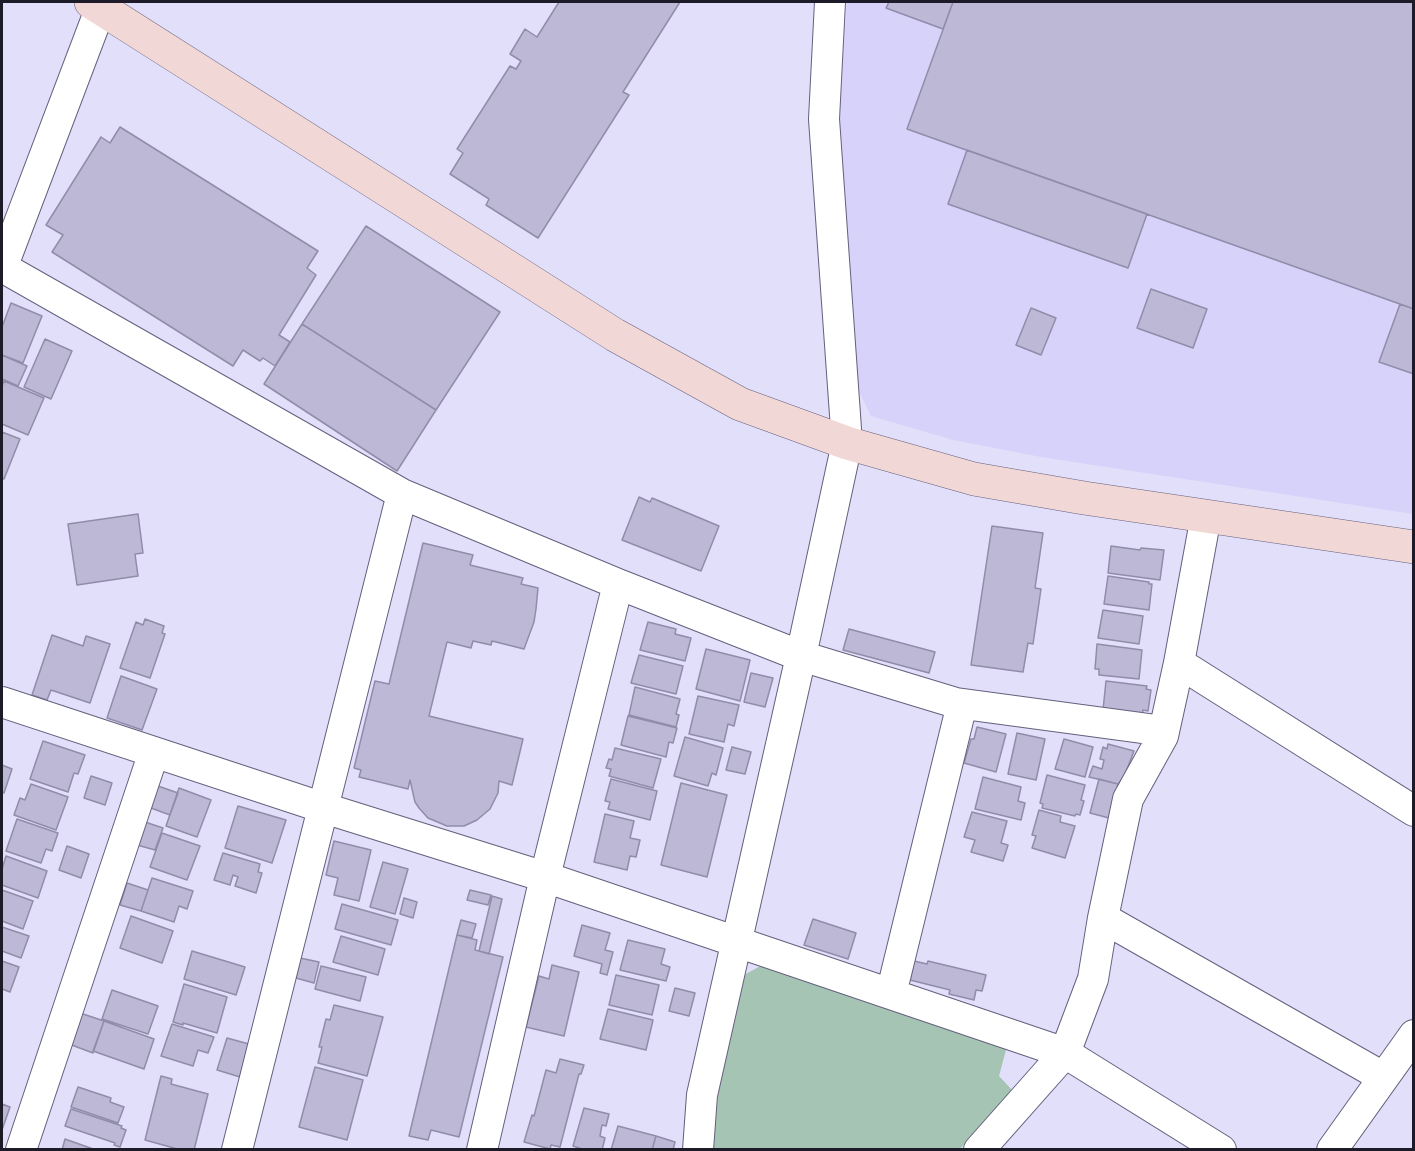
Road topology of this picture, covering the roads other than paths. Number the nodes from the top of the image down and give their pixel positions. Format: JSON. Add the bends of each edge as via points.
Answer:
{"nodes":[{"id":1,"x":830,"y":2,"type":"edge"},
{"id":2,"x":99,"y":3,"type":"edge"},
{"id":3,"x":2,"y":268,"type":"edge"},
{"id":4,"x":847,"y":443,"type":"junction"},
{"id":5,"x":402,"y":494,"type":"junction"},
{"id":6,"x":1206,"y":516,"type":"junction"},
{"id":7,"x":1413,"y":547,"type":"edge"},
{"id":8,"x":618,"y":584,"type":"junction"},
{"id":9,"x":801,"y":656,"type":"junction"},
{"id":10,"x":1179,"y":663,"type":"junction"},
{"id":11,"x":2,"y":702,"type":"edge"},
{"id":12,"x":962,"y":704,"type":"junction"},
{"id":13,"x":1164,"y":731,"type":"junction"},
{"id":14,"x":154,"y":752,"type":"junction"},
{"id":15,"x":324,"y":808,"type":"junction"},
{"id":16,"x":1413,"y":811,"type":"edge"},
{"id":17,"x":544,"y":877,"type":"junction"},
{"id":18,"x":1103,"y":918,"type":"junction"},
{"id":19,"x":736,"y":941,"type":"junction"},
{"id":20,"x":891,"y":994,"type":"junction"},
{"id":21,"x":1413,"y":1035,"type":"edge"},
{"id":22,"x":1065,"y":1053,"type":"junction"},
{"id":23,"x":1383,"y":1077,"type":"junction"},
{"id":24,"x":21,"y":1149,"type":"edge"},
{"id":25,"x":237,"y":1149,"type":"edge"},
{"id":26,"x":482,"y":1149,"type":"edge"},
{"id":27,"x":698,"y":1149,"type":"edge"},
{"id":28,"x":979,"y":1149,"type":"edge"},
{"id":29,"x":1221,"y":1149,"type":"edge"},
{"id":30,"x":1332,"y":1149,"type":"edge"}],
"edges":[{"from":1,"to":4,"type":"street","via":[[824,119]]},
{"from":2,"to":3,"type":"street"},
{"from":2,"to":4,"type":"street","via":[[615,335],[740,404]]},
{"from":3,"to":5,"type":"street"},
{"from":4,"to":6,"type":"street","via":[[974,479]]},
{"from":4,"to":9,"type":"street"},
{"from":5,"to":8,"type":"street"},
{"from":5,"to":15,"type":"street"},
{"from":6,"to":7,"type":"street"},
{"from":6,"to":10,"type":"street"},
{"from":8,"to":9,"type":"street"},
{"from":8,"to":17,"type":"street"},
{"from":9,"to":12,"type":"street"},
{"from":9,"to":19,"type":"street"},
{"from":10,"to":13,"type":"street"},
{"from":10,"to":16,"type":"street"},
{"from":11,"to":14,"type":"street"},
{"from":12,"to":13,"type":"street"},
{"from":12,"to":20,"type":"street"},
{"from":13,"to":18,"type":"street","via":[[1128,799]]},
{"from":14,"to":15,"type":"street"},
{"from":14,"to":24,"type":"street"},
{"from":15,"to":17,"type":"street"},
{"from":15,"to":25,"type":"street"},
{"from":17,"to":19,"type":"street"},
{"from":17,"to":26,"type":"street"},
{"from":18,"to":22,"type":"street","via":[[1094,979]]},
{"from":18,"to":23,"type":"street"},
{"from":19,"to":20,"type":"street"},
{"from":19,"to":27,"type":"street","via":[[702,1095]]},
{"from":20,"to":22,"type":"street"},
{"from":21,"to":23,"type":"street"},
{"from":22,"to":28,"type":"street"},
{"from":22,"to":29,"type":"street"},
{"from":23,"to":30,"type":"street"}]}
